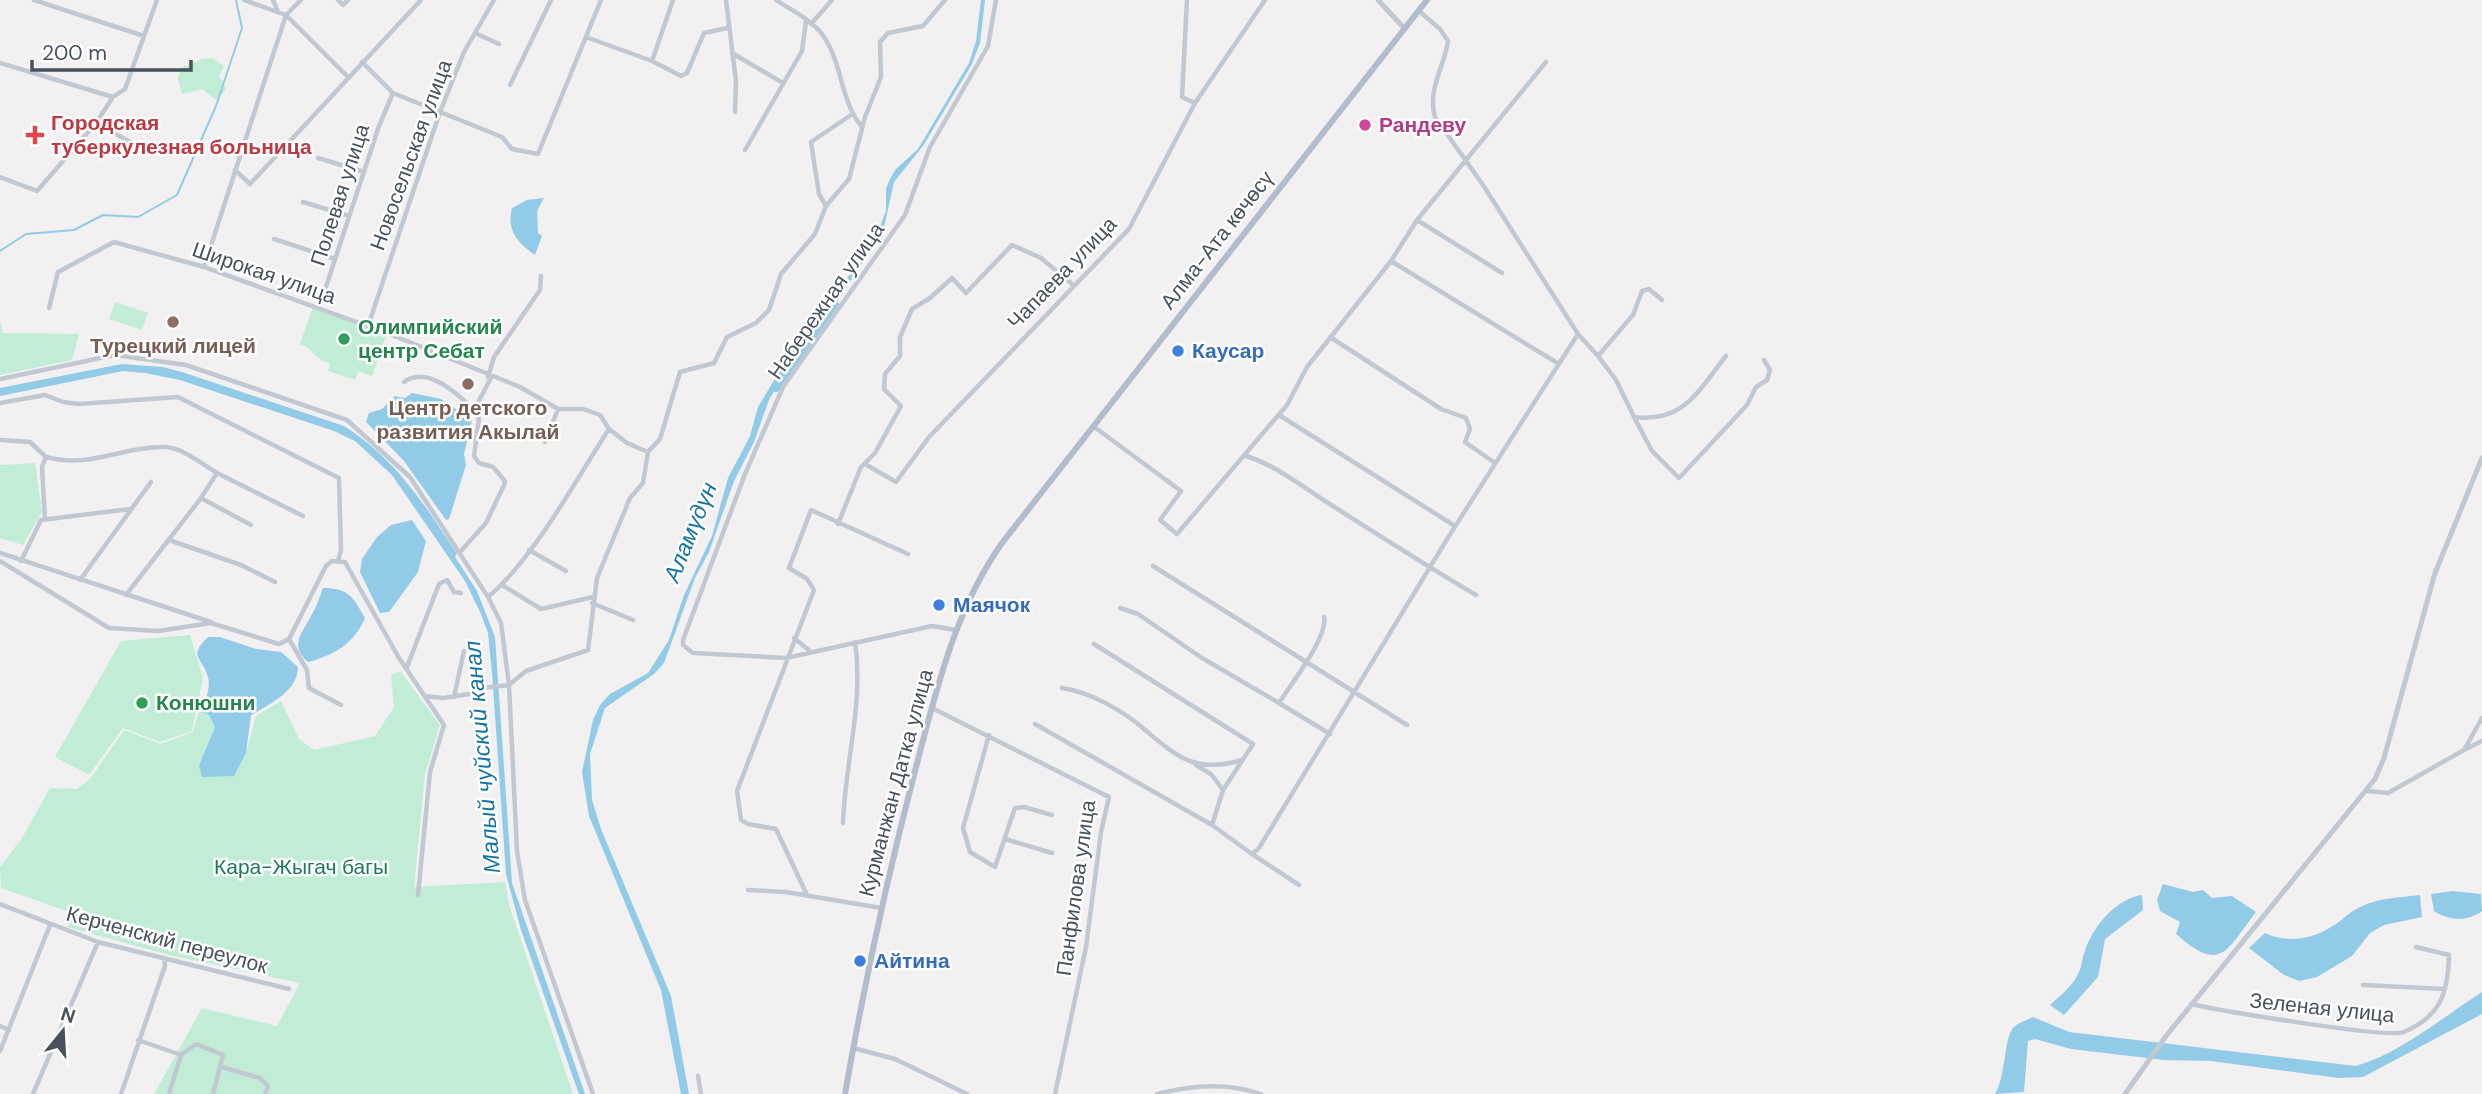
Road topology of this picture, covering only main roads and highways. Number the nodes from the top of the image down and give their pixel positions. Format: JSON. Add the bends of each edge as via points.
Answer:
{"nodes":[{"id":1,"x":1427,"y":0,"type":"edge"},
{"id":2,"x":1034,"y":501,"type":"joint"},
{"id":3,"x":845,"y":1094,"type":"edge"}],
"edges":[{"from":1,"to":2,"type":"main road","name":"Алма-Ата көчөсү"},
{"from":2,"to":3,"type":"main road","name":"Курманжан Датка улица","via":[[986,565],[956,629],[881,908]]}]}
